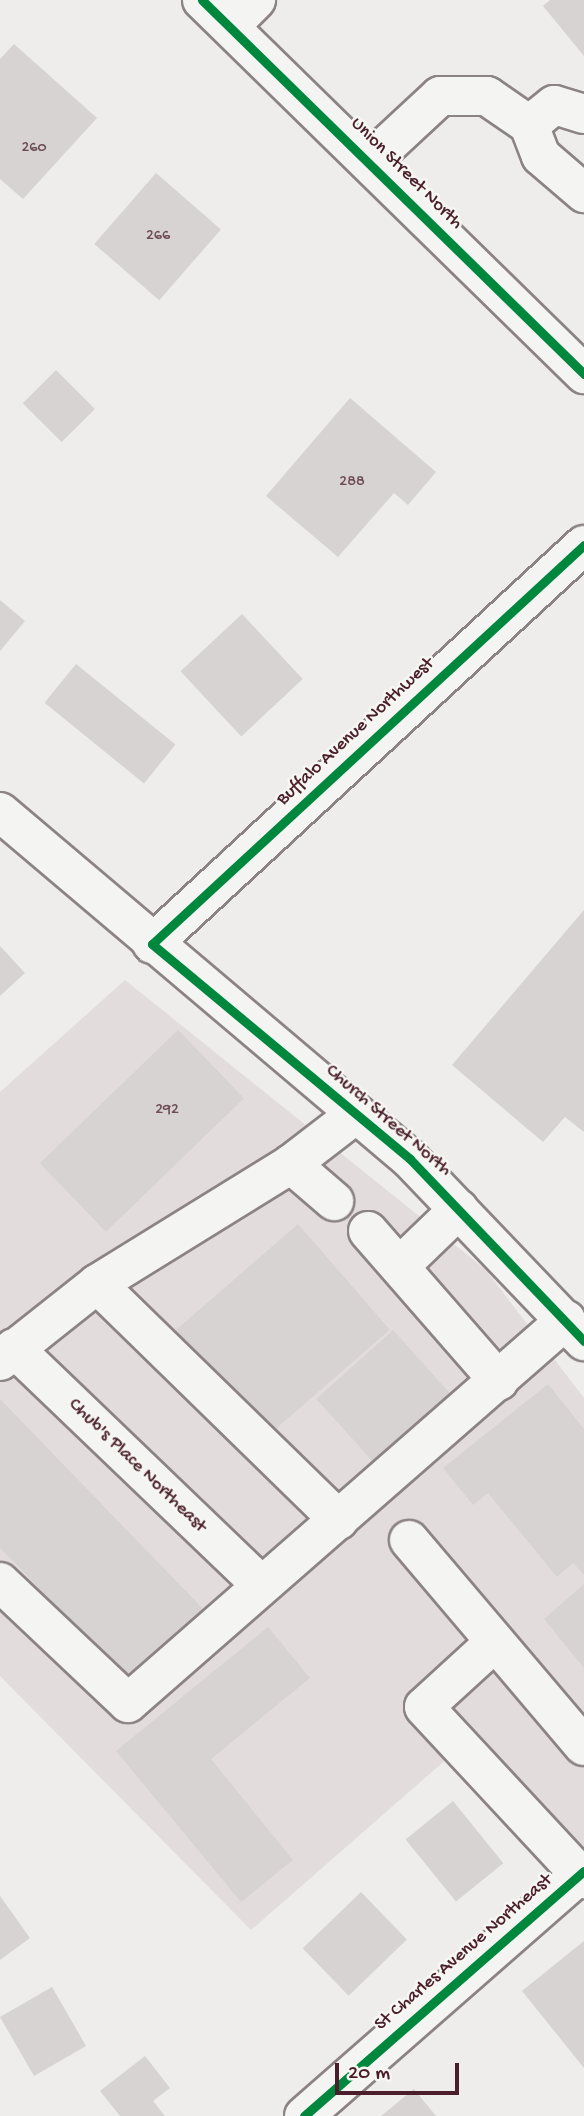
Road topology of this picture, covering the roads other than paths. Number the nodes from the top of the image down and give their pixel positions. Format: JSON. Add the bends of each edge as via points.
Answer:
{"nodes":[{"id":1,"x":202,"y":0,"type":"edge"},
{"id":2,"x":243,"y":13,"type":"edge"},
{"id":3,"x":584,"y":114,"type":"edge"},
{"id":4,"x":529,"y":125,"type":"junction"},
{"id":5,"x":369,"y":162,"type":"junction"},
{"id":6,"x":584,"y":194,"type":"edge"},
{"id":7,"x":584,"y":374,"type":"edge"},
{"id":8,"x":584,"y":545,"type":"edge"},
{"id":9,"x":0,"y":811,"type":"edge"},
{"id":10,"x":152,"y":944,"type":"junction"},
{"id":11,"x":356,"y":1114,"type":"junction"},
{"id":12,"x":291,"y":1164,"type":"junction"},
{"id":13,"x":334,"y":1200,"type":"dead end"},
{"id":14,"x":458,"y":1209,"type":"junction"},
{"id":15,"x":368,"y":1231,"type":"dead end"},
{"id":16,"x":402,"y":1264,"type":"junction"},
{"id":17,"x":97,"y":1284,"type":"junction"},
{"id":18,"x":575,"y":1330,"type":"edge"},
{"id":19,"x":7,"y":1355,"type":"edge"},
{"id":20,"x":499,"y":1381,"type":"junction"},
{"id":21,"x":339,"y":1520,"type":"junction"},
{"id":22,"x":409,"y":1540,"type":"dead end"},
{"id":23,"x":0,"y":1582,"type":"edge"},
{"id":24,"x":259,"y":1583,"type":"junction"},
{"id":25,"x":495,"y":1642,"type":"junction"},
{"id":26,"x":584,"y":1746,"type":"edge"},
{"id":27,"x":582,"y":1875,"type":"edge"},
{"id":28,"x":304,"y":2116,"type":"edge"}],
"edges":[{"from":1,"to":2,"type":"street","name":"Union Street North"},
{"from":2,"to":5,"type":"street","name":"Union Street North"},
{"from":3,"to":4,"type":"street","via":[[554,105]]},
{"from":4,"to":5,"type":"street","via":[[487,96],[440,96]]},
{"from":4,"to":6,"type":"street","via":[[541,156]]},
{"from":5,"to":7,"type":"street","name":"Union Street North"},
{"from":8,"to":10,"type":"street","name":"Buffalo Avenue Northwest"},
{"from":9,"to":10,"type":"street","name":"Church Street North"},
{"from":10,"to":11,"type":"street","name":"Church Street North"},
{"from":11,"to":12,"type":"street"},
{"from":11,"to":14,"type":"street","name":"Church Street North"},
{"from":12,"to":13,"type":"street"},
{"from":12,"to":17,"type":"street"},
{"from":14,"to":16,"type":"street"},
{"from":14,"to":18,"type":"street","name":"Church Street North"},
{"from":15,"to":16,"type":"street"},
{"from":16,"to":20,"type":"street"},
{"from":17,"to":19,"type":"street"},
{"from":17,"to":21,"type":"street"},
{"from":18,"to":20,"type":"street"},
{"from":19,"to":24,"type":"street","name":"Chub's Place Northeast"},
{"from":20,"to":21,"type":"street"},
{"from":21,"to":24,"type":"street"},
{"from":22,"to":25,"type":"street"},
{"from":23,"to":24,"type":"street","via":[[128,1703]]},
{"from":25,"to":26,"type":"street"},
{"from":25,"to":27,"type":"street","via":[[424,1707]]},
{"from":27,"to":28,"type":"street","name":"St Charles Avenue Northeast"}]}
